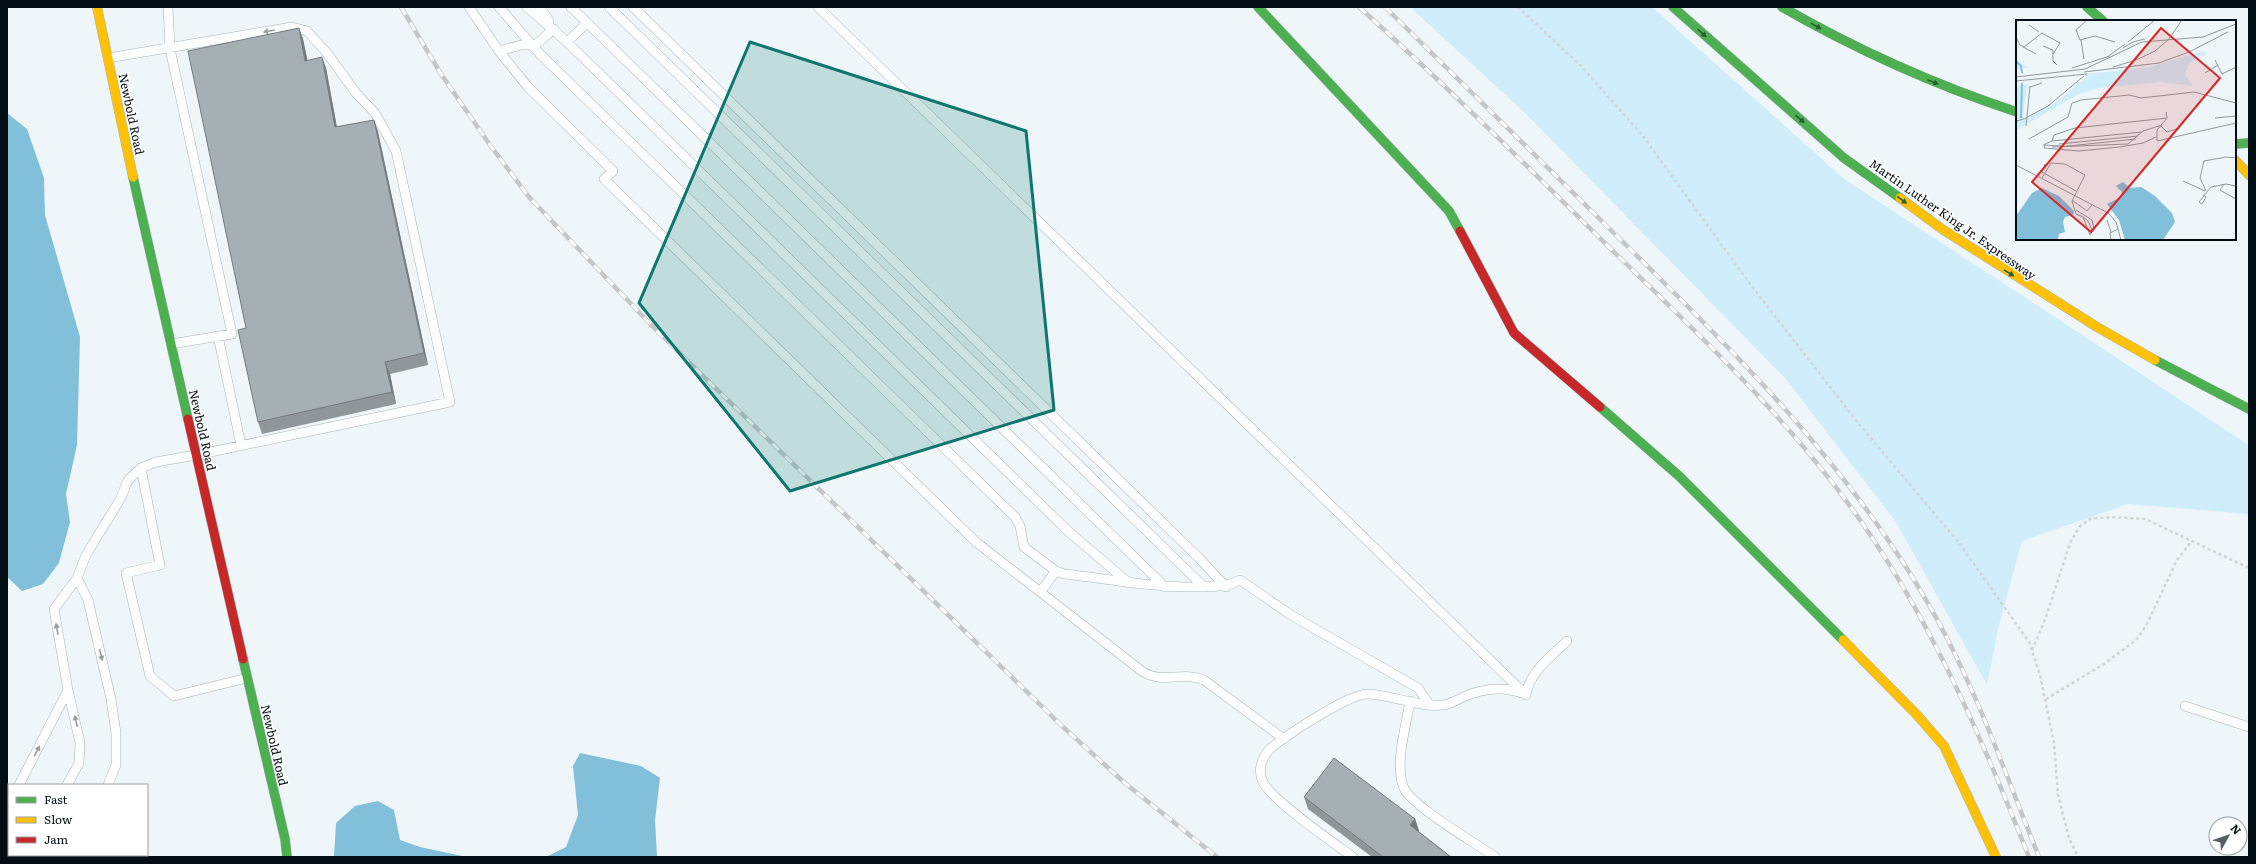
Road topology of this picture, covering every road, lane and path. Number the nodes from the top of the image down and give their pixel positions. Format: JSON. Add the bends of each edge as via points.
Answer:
{"nodes":[{"id":1,"x":97,"y":7,"type":"edge"},
{"id":2,"x":168,"y":7,"type":"edge"},
{"id":3,"x":469,"y":7,"type":"edge"},
{"id":4,"x":499,"y":7,"type":"edge"},
{"id":5,"x":527,"y":7,"type":"edge"},
{"id":6,"x":540,"y":7,"type":"edge"},
{"id":7,"x":570,"y":7,"type":"edge"},
{"id":8,"x":610,"y":7,"type":"edge"},
{"id":9,"x":633,"y":7,"type":"edge"},
{"id":10,"x":818,"y":7,"type":"edge"},
{"id":11,"x":1258,"y":7,"type":"edge"},
{"id":12,"x":1518,"y":7,"type":"edge"},
{"id":13,"x":1782,"y":7,"type":"edge"},
{"id":14,"x":2087,"y":7,"type":"edge"},
{"id":15,"x":1674,"y":8,"type":"edge"},
{"id":16,"x":2102,"y":20,"type":"edge"},
{"id":17,"x":587,"y":23,"type":"junction"},
{"id":18,"x":554,"y":29,"type":"junction"},
{"id":19,"x":567,"y":42,"type":"junction"},
{"id":20,"x":531,"y":45,"type":"junction"},
{"id":21,"x":170,"y":49,"type":"junction"},
{"id":22,"x":499,"y":51,"type":"junction"},
{"id":23,"x":108,"y":58,"type":"junction"},
{"id":24,"x":2016,"y":112,"type":"edge"},
{"id":25,"x":2236,"y":144,"type":"edge"},
{"id":26,"x":2249,"y":144,"type":"edge"},
{"id":27,"x":2236,"y":161,"type":"edge"},
{"id":28,"x":2249,"y":175,"type":"edge"},
{"id":29,"x":218,"y":336,"type":"junction"},
{"id":30,"x":171,"y":344,"type":"junction"},
{"id":31,"x":2249,"y":409,"type":"edge"},
{"id":32,"x":242,"y":445,"type":"junction"},
{"id":33,"x":196,"y":455,"type":"junction"},
{"id":34,"x":141,"y":468,"type":"junction"},
{"id":35,"x":2191,"y":542,"type":"junction"},
{"id":36,"x":2249,"y":568,"type":"edge"},
{"id":37,"x":1056,"y":571,"type":"junction"},
{"id":38,"x":77,"y":578,"type":"junction"},
{"id":39,"x":1130,"y":583,"type":"junction"},
{"id":40,"x":1165,"y":587,"type":"junction"},
{"id":41,"x":1204,"y":587,"type":"junction"},
{"id":42,"x":1226,"y":587,"type":"junction"},
{"id":43,"x":1040,"y":592,"type":"junction"},
{"id":44,"x":1568,"y":641,"type":"dead end"},
{"id":45,"x":2032,"y":650,"type":"junction"},
{"id":46,"x":247,"y":678,"type":"junction"},
{"id":47,"x":68,"y":690,"type":"junction"},
{"id":48,"x":1526,"y":695,"type":"junction"},
{"id":49,"x":2046,"y":699,"type":"junction"},
{"id":50,"x":1410,"y":701,"type":"junction"},
{"id":51,"x":1430,"y":704,"type":"junction"},
{"id":52,"x":2185,"y":706,"type":"dead end"},
{"id":53,"x":2249,"y":727,"type":"edge"},
{"id":54,"x":1284,"y":739,"type":"junction"},
{"id":55,"x":20,"y":784,"type":"edge"},
{"id":56,"x":68,"y":784,"type":"edge"},
{"id":57,"x":108,"y":784,"type":"edge"},
{"id":58,"x":287,"y":857,"type":"edge"},
{"id":59,"x":1353,"y":857,"type":"edge"},
{"id":60,"x":1495,"y":857,"type":"edge"},
{"id":61,"x":1996,"y":857,"type":"edge"},
{"id":62,"x":2078,"y":857,"type":"edge"}],
"edges":[{"from":1,"to":23,"type":"main road","name":"Newbold Road"},
{"from":2,"to":21,"type":"lane"},
{"from":3,"to":22,"type":"lane"},
{"from":4,"to":20,"type":"lane"},
{"from":5,"to":18,"type":"lane"},
{"from":6,"to":18,"type":"lane"},
{"from":7,"to":17,"type":"lane"},
{"from":8,"to":41,"type":"lane"},
{"from":9,"to":42,"type":"lane"},
{"from":10,"to":48,"type":"lane"},
{"from":11,"to":61,"type":"main road","via":[[1449,212],[1514,333],[1679,476],[1917,715],[1944,746]]},
{"from":12,"to":45,"type":"path","via":[[1581,66],[1643,136],[1690,197],[1750,284],[1858,423],[1960,544],[2029,642]]},
{"from":13,"to":24,"type":"main road","one_way":true,"via":[[1851,46],[1891,64],[1976,99]]},
{"from":14,"to":16,"type":"main road"},
{"from":15,"to":31,"type":"main road","name":"Martin Luther King Jr. Expressway","one_way":true,"via":[[1844,158],[1942,229],[2148,357]]},
{"from":17,"to":19,"type":"lane"},
{"from":17,"to":40,"type":"lane"},
{"from":18,"to":19,"type":"lane"},
{"from":18,"to":20,"type":"lane","via":[[539,43]]},
{"from":19,"to":39,"type":"lane","via":[[1069,532]]},
{"from":20,"to":22,"type":"lane"},
{"from":20,"to":37,"type":"lane","via":[[1015,517],[1020,526],[1024,547]]},
{"from":21,"to":23,"type":"lane"},
{"from":21,"to":29,"type":"lane","via":[[232,334]]},
{"from":32,"to":21,"type":"lane","one_way":true,"via":[[450,402],[396,151],[375,113],[307,31],[292,27]]},
{"from":22,"to":43,"type":"lane","via":[[528,87],[613,171],[604,179],[976,542]]},
{"from":23,"to":30,"type":"main road","name":"Newbold Road"},
{"from":25,"to":26,"type":"main road"},
{"from":27,"to":28,"type":"main road"},
{"from":29,"to":30,"type":"lane"},
{"from":29,"to":32,"type":"lane"},
{"from":30,"to":33,"type":"main road","name":"Newbold Road"},
{"from":32,"to":33,"type":"lane"},
{"from":33,"to":34,"type":"lane","via":[[156,462]]},
{"from":33,"to":46,"type":"main road","name":"Newbold Road"},
{"from":34,"to":38,"type":"lane","via":[[128,480],[121,498],[86,555]]},
{"from":34,"to":46,"type":"lane","via":[[160,565],[126,573],[150,676],[174,696]]},
{"from":35,"to":36,"type":"path"},
{"from":35,"to":45,"type":"path","via":[[2145,519],[2090,519],[2080,526],[2070,543],[2046,617]]},
{"from":35,"to":49,"type":"path","via":[[2177,560],[2146,626],[2136,640],[2104,664]]},
{"from":37,"to":39,"type":"lane"},
{"from":37,"to":43,"type":"lane"},
{"from":47,"to":38,"type":"lane","one_way":true,"via":[[54,609]]},
{"from":38,"to":57,"type":"lane","one_way":true,"via":[[88,600],[111,699],[116,733],[116,765]]},
{"from":39,"to":40,"type":"lane"},
{"from":40,"to":41,"type":"lane"},
{"from":41,"to":42,"type":"lane"},
{"from":42,"to":51,"type":"lane","via":[[1240,580],[1291,615],[1418,688]]},
{"from":43,"to":54,"type":"lane","via":[[1149,676],[1162,679],[1191,676],[1204,680]]},
{"from":44,"to":48,"type":"lane","via":[[1534,674],[1528,683]]},
{"from":45,"to":49,"type":"path"},
{"from":46,"to":58,"type":"main road","name":"Newbold Road"},
{"from":55,"to":47,"type":"lane","one_way":true},
{"from":56,"to":47,"type":"lane","one_way":true,"via":[[79,763],[80,743]]},
{"from":48,"to":51,"type":"lane","via":[[1504,688],[1490,689],[1469,694],[1446,704]]},
{"from":49,"to":62,"type":"path","via":[[2054,743],[2058,795]]},
{"from":50,"to":51,"type":"lane"},
{"from":50,"to":54,"type":"lane","via":[[1376,694],[1356,696]]},
{"from":50,"to":60,"type":"lane","via":[[1402,754],[1403,787],[1411,799]]},
{"from":52,"to":53,"type":"lane"},
{"from":54,"to":59,"type":"lane","via":[[1271,748],[1263,758],[1260,771],[1264,784],[1278,800]]}]}
